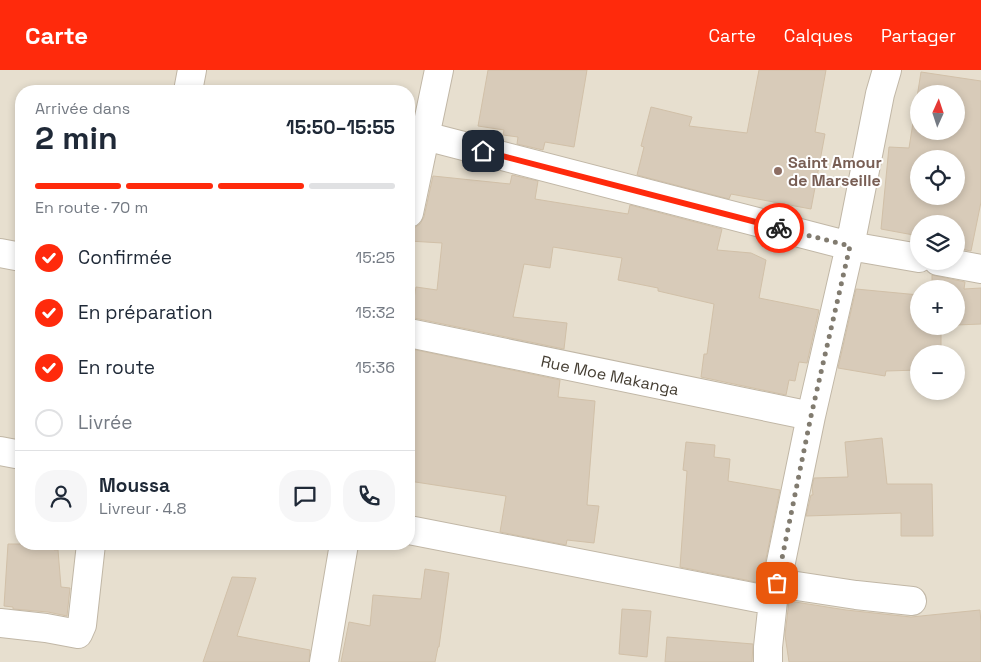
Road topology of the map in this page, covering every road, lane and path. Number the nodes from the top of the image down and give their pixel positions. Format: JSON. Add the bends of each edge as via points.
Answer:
{"nodes":[{"id":1,"x":192,"y":70,"type":"edge"},
{"id":2,"x":438,"y":70,"type":"edge"},
{"id":3,"x":887,"y":70,"type":"edge"},
{"id":4,"x":189,"y":85,"type":"edge"},
{"id":5,"x":417,"y":135,"type":"edge"},
{"id":6,"x":415,"y":154,"type":"edge"},
{"id":7,"x":850,"y":246,"type":"junction"},
{"id":8,"x":0,"y":253,"type":"edge"},
{"id":9,"x":15,"y":256,"type":"edge"},
{"id":10,"x":910,"y":256,"type":"edge"},
{"id":11,"x":965,"y":266,"type":"edge"},
{"id":12,"x":981,"y":269,"type":"edge"},
{"id":13,"x":415,"y":334,"type":"edge"},
{"id":14,"x":811,"y":416,"type":"junction"},
{"id":15,"x":0,"y":452,"type":"edge"},
{"id":16,"x":15,"y":454,"type":"edge"},
{"id":17,"x":415,"y":531,"type":"edge"},
{"id":18,"x":90,"y":550,"type":"edge"},
{"id":19,"x":343,"y":550,"type":"edge"},
{"id":20,"x":775,"y":592,"type":"junction"},
{"id":21,"x":912,"y":601,"type":"dead end"},
{"id":22,"x":0,"y":623,"type":"edge"},
{"id":23,"x":324,"y":662,"type":"edge"},
{"id":24,"x":768,"y":662,"type":"edge"}],
"edges":[{"from":1,"to":4,"type":"street"},
{"from":2,"to":5,"type":"street"},
{"from":3,"to":7,"type":"street"},
{"from":5,"to":6,"type":"street"},
{"from":5,"to":7,"type":"street"},
{"from":7,"to":10,"type":"street"},
{"from":7,"to":14,"type":"street"},
{"from":8,"to":9,"type":"street"},
{"from":11,"to":12,"type":"street"},
{"from":13,"to":14,"type":"street","name":"Rue Moe Makanga"},
{"from":14,"to":20,"type":"street"},
{"from":15,"to":16,"type":"street"},
{"from":17,"to":20,"type":"street"},
{"from":18,"to":22,"type":"street","via":[[82,625],[78,634]]},
{"from":19,"to":23,"type":"street"},
{"from":20,"to":21,"type":"street"},
{"from":20,"to":24,"type":"street"}]}
